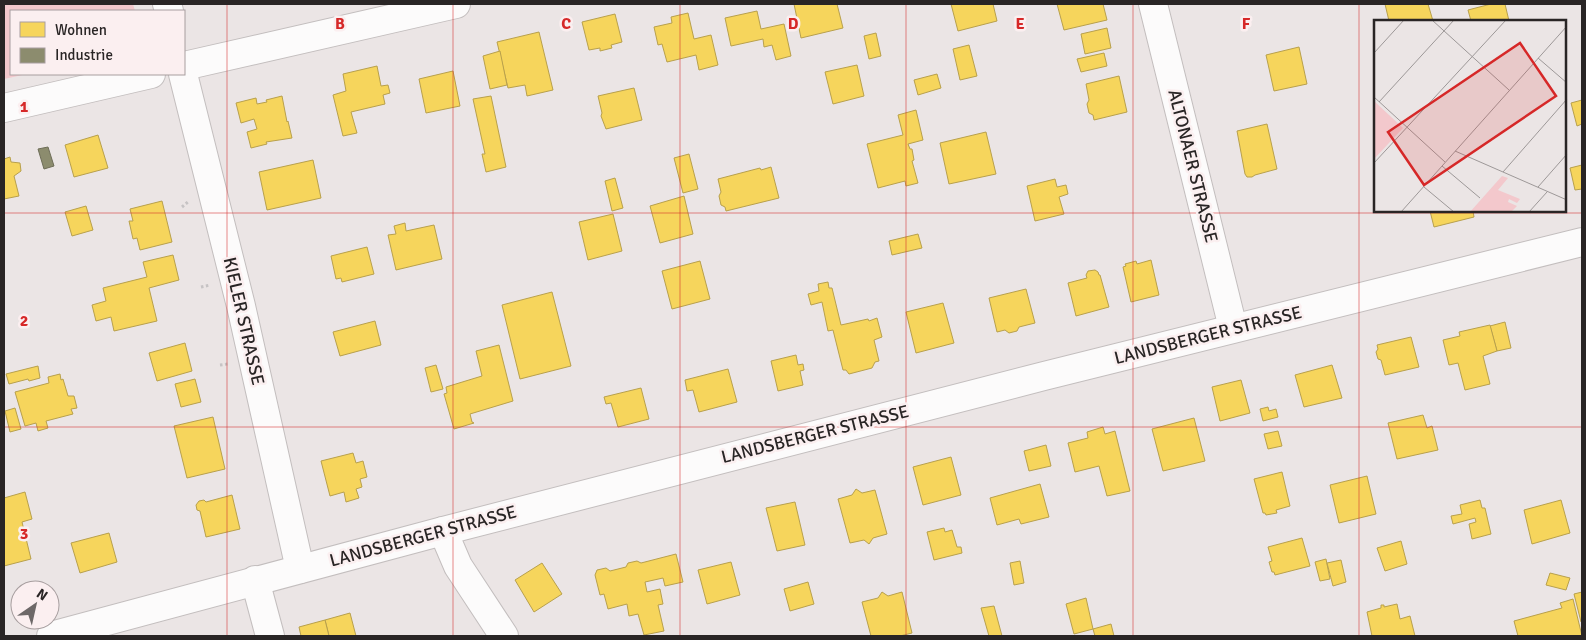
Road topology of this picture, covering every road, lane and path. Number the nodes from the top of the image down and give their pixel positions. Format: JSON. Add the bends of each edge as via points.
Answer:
{"nodes":[{"id":1,"x":456,"y":4,"type":"edge"},
{"id":2,"x":1153,"y":4,"type":"edge"},
{"id":3,"x":185,"y":66,"type":"edge"},
{"id":4,"x":147,"y":75,"type":"edge"},
{"id":5,"x":183,"y":75,"type":"edge"},
{"id":6,"x":4,"y":108,"type":"edge"},
{"id":7,"x":1582,"y":242,"type":"edge"},
{"id":8,"x":1233,"y":328,"type":"junction"},
{"id":9,"x":443,"y":531,"type":"junction"},
{"id":10,"x":300,"y":569,"type":"junction"},
{"id":11,"x":255,"y":580,"type":"junction"},
{"id":12,"x":51,"y":636,"type":"edge"},
{"id":13,"x":270,"y":636,"type":"edge"},
{"id":14,"x":504,"y":636,"type":"edge"}],
"edges":[{"from":1,"to":3,"type":"street"},
{"from":2,"to":8,"type":"street","name":"ALTONAER STRASSE"},
{"from":4,"to":6,"type":"street"},
{"from":5,"to":10,"type":"street","name":"KIELER STRASSE","via":[[241,306]]},
{"from":7,"to":8,"type":"street","name":"LANDSBERGER STRASSE"},
{"from":8,"to":9,"type":"street","name":"LANDSBERGER STRASSE"},
{"from":9,"to":10,"type":"street","name":"LANDSBERGER STRASSE"},
{"from":9,"to":14,"type":"street","via":[[458,566]]},
{"from":10,"to":11,"type":"street","name":"LANDSBERGER STRASSE"},
{"from":11,"to":12,"type":"street","name":"LANDSBERGER STRASSE"},
{"from":11,"to":13,"type":"street"}]}
